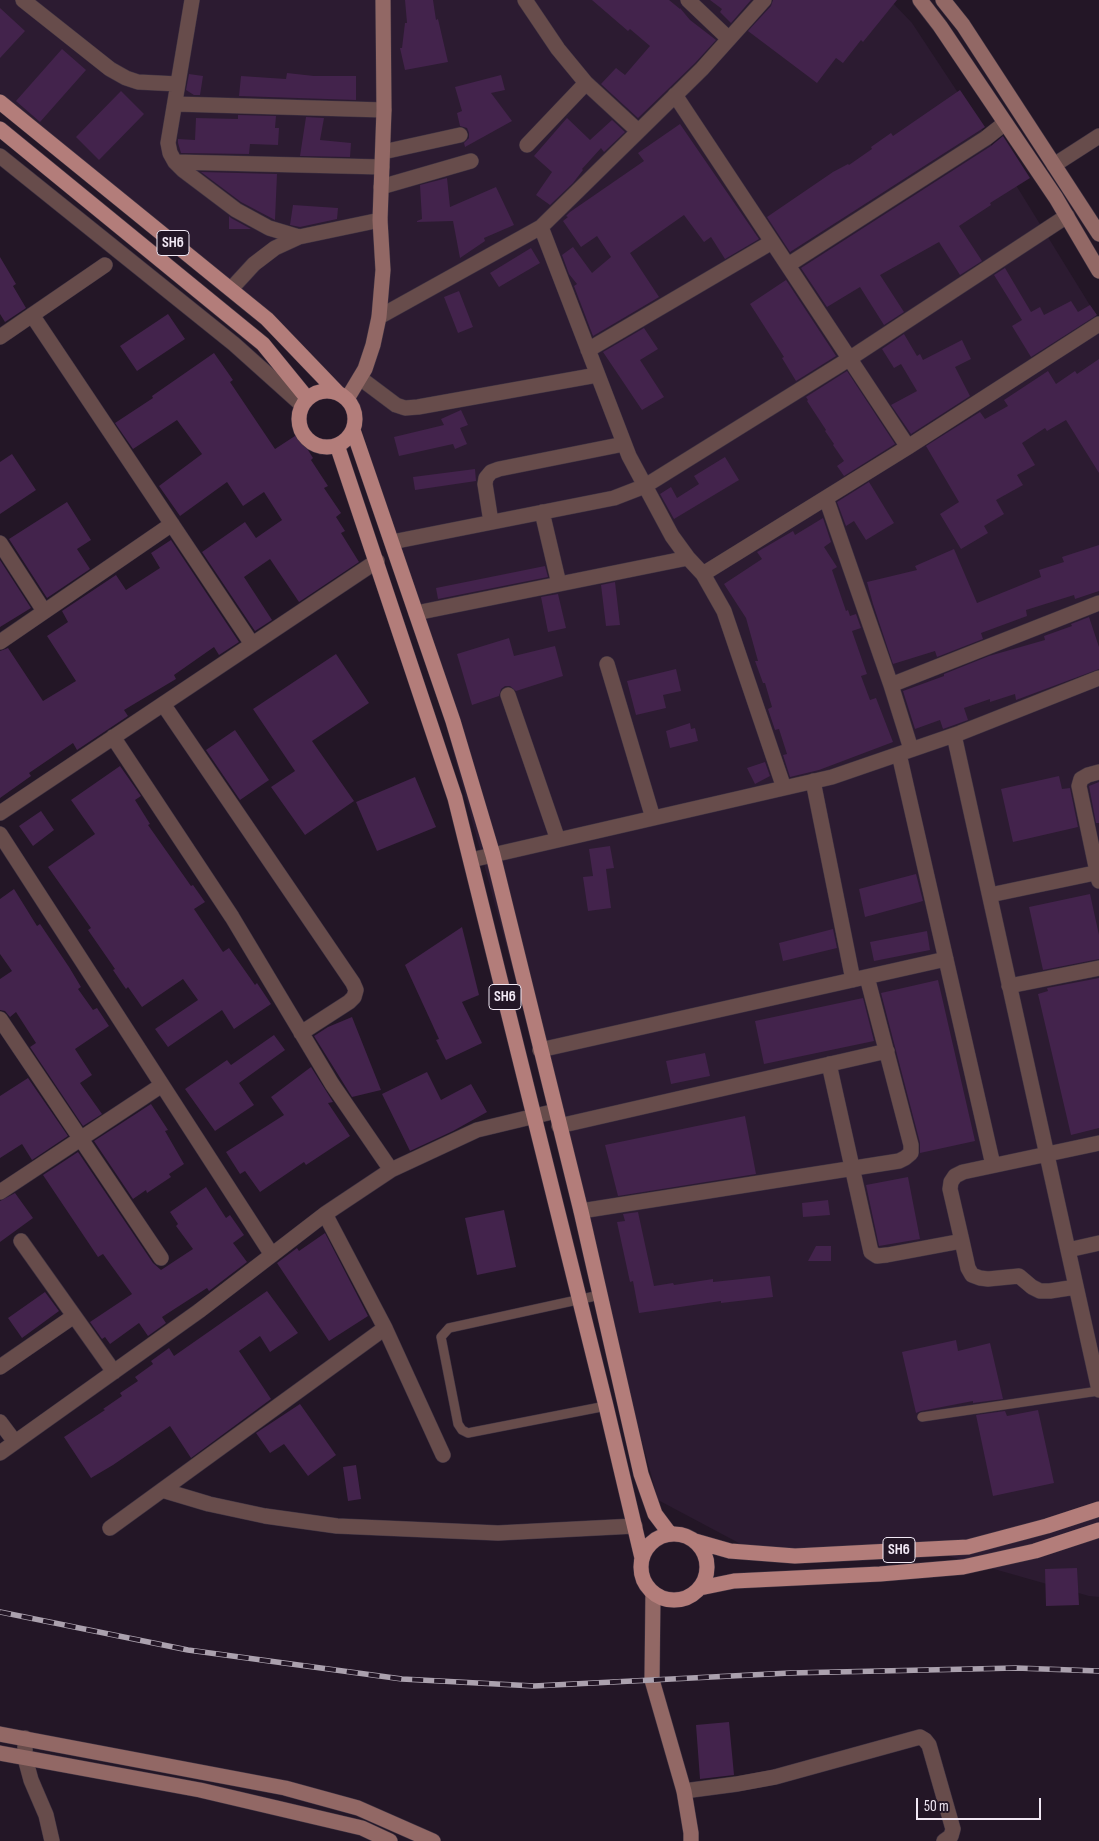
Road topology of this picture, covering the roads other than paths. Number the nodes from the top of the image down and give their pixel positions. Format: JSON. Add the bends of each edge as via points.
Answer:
{"nodes":[{"id":1,"x":23,"y":0,"type":"edge"},
{"id":2,"x":192,"y":0,"type":"edge"},
{"id":3,"x":383,"y":0,"type":"edge"},
{"id":4,"x":525,"y":0,"type":"edge"},
{"id":5,"x":688,"y":0,"type":"edge"},
{"id":6,"x":764,"y":0,"type":"edge"},
{"id":7,"x":920,"y":0,"type":"edge"},
{"id":8,"x":943,"y":0,"type":"edge"},
{"id":9,"x":729,"y":39,"type":"junction"},
{"id":10,"x":586,"y":83,"type":"junction"},
{"id":11,"x":178,"y":84,"type":"junction"},
{"id":12,"x":676,"y":95,"type":"junction"},
{"id":13,"x":0,"y":102,"type":"edge"},
{"id":14,"x":175,"y":104,"type":"junction"},
{"id":15,"x":384,"y":110,"type":"junction"},
{"id":16,"x":1005,"y":123,"type":"junction"},
{"id":17,"x":0,"y":130,"type":"edge"},
{"id":18,"x":638,"y":131,"type":"junction"},
{"id":19,"x":460,"y":135,"type":"dead end"},
{"id":20,"x":1099,"y":136,"type":"edge"},
{"id":21,"x":527,"y":145,"type":"dead end"},
{"id":22,"x":382,"y":159,"type":"junction"},
{"id":23,"x":2,"y":160,"type":"edge"},
{"id":24,"x":471,"y":161,"type":"dead end"},
{"id":25,"x":175,"y":162,"type":"junction"},
{"id":26,"x":1054,"y":165,"type":"junction"},
{"id":27,"x":381,"y":187,"type":"junction"},
{"id":28,"x":1067,"y":216,"type":"junction"},
{"id":29,"x":380,"y":220,"type":"junction"},
{"id":30,"x":541,"y":227,"type":"junction"},
{"id":31,"x":1099,"y":234,"type":"edge"},
{"id":32,"x":299,"y":237,"type":"junction"},
{"id":33,"x":772,"y":242,"type":"junction"},
{"id":34,"x":105,"y":265,"type":"dead end"},
{"id":35,"x":788,"y":265,"type":"junction"},
{"id":36,"x":1099,"y":270,"type":"edge"},
{"id":37,"x":231,"y":290,"type":"junction"},
{"id":38,"x":32,"y":315,"type":"junction"},
{"id":39,"x":379,"y":317,"type":"junction"},
{"id":40,"x":1099,"y":324,"type":"edge"},
{"id":41,"x":0,"y":337,"type":"edge"},
{"id":42,"x":588,"y":350,"type":"junction"},
{"id":43,"x":849,"y":359,"type":"junction"},
{"id":44,"x":597,"y":375,"type":"junction"},
{"id":45,"x":360,"y":378,"type":"junction"},
{"id":46,"x":342,"y":396,"type":"junction"},
{"id":47,"x":305,"y":401,"type":"junction"},
{"id":48,"x":353,"y":430,"type":"junction"},
{"id":49,"x":624,"y":444,"type":"junction"},
{"id":50,"x":337,"y":445,"type":"junction"},
{"id":51,"x":908,"y":447,"type":"junction"},
{"id":52,"x":645,"y":486,"type":"junction"},
{"id":53,"x":826,"y":498,"type":"junction"},
{"id":54,"x":542,"y":512,"type":"junction"},
{"id":55,"x":491,"y":522,"type":"junction"},
{"id":56,"x":172,"y":524,"type":"junction"},
{"id":57,"x":392,"y":542,"type":"junction"},
{"id":58,"x":0,"y":544,"type":"edge"},
{"id":59,"x":688,"y":558,"type":"junction"},
{"id":60,"x":377,"y":561,"type":"junction"},
{"id":61,"x":704,"y":574,"type":"junction"},
{"id":62,"x":559,"y":584,"type":"junction"},
{"id":63,"x":1099,"y":603,"type":"edge"},
{"id":64,"x":44,"y":611,"type":"junction"},
{"id":65,"x":416,"y":613,"type":"junction"},
{"id":66,"x":0,"y":642,"type":"edge"},
{"id":67,"x":252,"y":644,"type":"junction"},
{"id":68,"x":607,"y":664,"type":"dead end"},
{"id":69,"x":1099,"y":678,"type":"edge"},
{"id":70,"x":891,"y":685,"type":"junction"},
{"id":71,"x":508,"y":695,"type":"dead end"},
{"id":72,"x":163,"y":704,"type":"junction"},
{"id":73,"x":954,"y":735,"type":"junction"},
{"id":74,"x":113,"y":737,"type":"junction"},
{"id":75,"x":905,"y":751,"type":"junction"},
{"id":76,"x":1099,"y":772,"type":"edge"},
{"id":77,"x":813,"y":781,"type":"junction"},
{"id":78,"x":784,"y":788,"type":"junction"},
{"id":79,"x":0,"y":814,"type":"edge"},
{"id":80,"x":652,"y":818,"type":"junction"},
{"id":81,"x":0,"y":834,"type":"edge"},
{"id":82,"x":558,"y":840,"type":"junction"},
{"id":83,"x":493,"y":855,"type":"junction"},
{"id":84,"x":471,"y":860,"type":"junction"},
{"id":85,"x":1098,"y":875,"type":"edge"},
{"id":86,"x":990,"y":895,"type":"junction"},
{"id":87,"x":946,"y":959,"type":"junction"},
{"id":88,"x":1099,"y":968,"type":"edge"},
{"id":89,"x":860,"y":978,"type":"junction"},
{"id":90,"x":1010,"y":986,"type":"junction"},
{"id":91,"x":0,"y":1020,"type":"edge"},
{"id":92,"x":301,"y":1033,"type":"junction"},
{"id":93,"x":540,"y":1050,"type":"junction"},
{"id":94,"x":887,"y":1051,"type":"junction"},
{"id":95,"x":830,"y":1064,"type":"junction"},
{"id":96,"x":162,"y":1085,"type":"junction"},
{"id":97,"x":556,"y":1111,"type":"junction"},
{"id":98,"x":534,"y":1116,"type":"junction"},
{"id":99,"x":559,"y":1126,"type":"junction"},
{"id":100,"x":80,"y":1138,"type":"junction"},
{"id":101,"x":1099,"y":1143,"type":"edge"},
{"id":102,"x":1046,"y":1153,"type":"junction"},
{"id":103,"x":993,"y":1165,"type":"junction"},
{"id":104,"x":853,"y":1168,"type":"junction"},
{"id":105,"x":391,"y":1170,"type":"junction"},
{"id":106,"x":0,"y":1192,"type":"edge"},
{"id":107,"x":581,"y":1211,"type":"junction"},
{"id":108,"x":325,"y":1214,"type":"junction"},
{"id":109,"x":21,"y":1241,"type":"dead end"},
{"id":110,"x":962,"y":1242,"type":"junction"},
{"id":111,"x":1099,"y":1243,"type":"edge"},
{"id":112,"x":1068,"y":1250,"type":"junction"},
{"id":113,"x":272,"y":1255,"type":"junction"},
{"id":114,"x":160,"y":1258,"type":"dead end"},
{"id":115,"x":1076,"y":1287,"type":"junction"},
{"id":116,"x":600,"y":1295,"type":"junction"},
{"id":117,"x":580,"y":1300,"type":"junction"},
{"id":118,"x":74,"y":1316,"type":"junction"},
{"id":119,"x":385,"y":1328,"type":"junction"},
{"id":120,"x":0,"y":1367,"type":"edge"},
{"id":121,"x":114,"y":1372,"type":"junction"},
{"id":122,"x":1099,"y":1391,"type":"edge"},
{"id":123,"x":606,"y":1406,"type":"junction"},
{"id":124,"x":922,"y":1417,"type":"dead end"},
{"id":125,"x":0,"y":1422,"type":"edge"},
{"id":126,"x":15,"y":1442,"type":"junction"},
{"id":127,"x":0,"y":1453,"type":"edge"},
{"id":128,"x":443,"y":1454,"type":"dead end"},
{"id":129,"x":162,"y":1490,"type":"junction"},
{"id":130,"x":1099,"y":1508,"type":"edge"},
{"id":131,"x":634,"y":1526,"type":"junction"},
{"id":132,"x":110,"y":1528,"type":"dead end"},
{"id":133,"x":1099,"y":1530,"type":"edge"},
{"id":134,"x":670,"y":1534,"type":"junction"},
{"id":135,"x":695,"y":1541,"type":"junction"},
{"id":136,"x":642,"y":1558,"type":"junction"},
{"id":137,"x":700,"y":1588,"type":"junction"},
{"id":138,"x":653,"y":1592,"type":"junction"},
{"id":139,"x":0,"y":1734,"type":"edge"},
{"id":140,"x":25,"y":1738,"type":"junction"},
{"id":141,"x":0,"y":1753,"type":"edge"},
{"id":142,"x":25,"y":1758,"type":"junction"},
{"id":143,"x":684,"y":1791,"type":"junction"},
{"id":144,"x":52,"y":1841,"type":"edge"},
{"id":145,"x":390,"y":1841,"type":"edge"},
{"id":146,"x":433,"y":1841,"type":"edge"},
{"id":147,"x":691,"y":1841,"type":"edge"},
{"id":148,"x":944,"y":1841,"type":"edge"}],
"edges":[{"from":1,"to":11,"type":"street","via":[[126,78],[138,82]]},
{"from":2,"to":11,"type":"street"},
{"from":3,"to":15,"type":"street"},
{"from":4,"to":10,"type":"street"},
{"from":5,"to":9,"type":"street"},
{"from":6,"to":9,"type":"street"},
{"from":7,"to":16,"type":"street"},
{"from":8,"to":26,"type":"street","via":[[963,25]]},
{"from":9,"to":12,"type":"street"},
{"from":10,"to":18,"type":"street"},
{"from":10,"to":21,"type":"street"},
{"from":11,"to":14,"type":"street"},
{"from":12,"to":18,"type":"street"},
{"from":12,"to":33,"type":"street"},
{"from":13,"to":37,"type":"main road","number":"SH6"},
{"from":14,"to":15,"type":"street"},
{"from":14,"to":25,"type":"street","via":[[168,143]]},
{"from":15,"to":22,"type":"street"},
{"from":16,"to":28,"type":"street"},
{"from":16,"to":35,"type":"street"},
{"from":17,"to":47,"type":"main road","number":"SH6","via":[[263,344]]},
{"from":18,"to":30,"type":"street"},
{"from":19,"to":22,"type":"street"},
{"from":20,"to":26,"type":"street"},
{"from":22,"to":25,"type":"street"},
{"from":22,"to":27,"type":"street"},
{"from":23,"to":47,"type":"street"},
{"from":24,"to":27,"type":"street"},
{"from":25,"to":32,"type":"street","via":[[236,210],[269,228]]},
{"from":26,"to":31,"type":"street"},
{"from":27,"to":29,"type":"street"},
{"from":28,"to":36,"type":"street"},
{"from":28,"to":43,"type":"street"},
{"from":29,"to":32,"type":"street"},
{"from":29,"to":39,"type":"street","via":[[383,270]]},
{"from":30,"to":39,"type":"street"},
{"from":30,"to":42,"type":"street"},
{"from":32,"to":37,"type":"street","via":[[275,248],[254,264]]},
{"from":33,"to":35,"type":"street"},
{"from":33,"to":42,"type":"street"},
{"from":34,"to":38,"type":"street"},
{"from":35,"to":43,"type":"street"},
{"from":37,"to":46,"type":"main road","number":"SH6","via":[[267,319]]},
{"from":38,"to":41,"type":"street"},
{"from":38,"to":56,"type":"street"},
{"from":39,"to":45,"type":"street","via":[[373,346]]},
{"from":40,"to":51,"type":"street"},
{"from":42,"to":44,"type":"street"},
{"from":43,"to":51,"type":"street"},
{"from":43,"to":52,"type":"street"},
{"from":44,"to":45,"type":"street","via":[[405,408]]},
{"from":44,"to":49,"type":"street"},
{"from":45,"to":46,"type":"street"},
{"from":46,"to":47,"type":"main road","via":[[327,390],[316,392]]},
{"from":46,"to":48,"type":"main road","number":"SH6","via":[[353,408]]},
{"from":47,"to":50,"type":"main road","via":[[298,419],[307,439],[322,446]]},
{"from":48,"to":50,"type":"main road"},
{"from":48,"to":57,"type":"main road","number":"SH6"},
{"from":49,"to":52,"type":"street"},
{"from":49,"to":55,"type":"street","via":[[491,472],[485,484]]},
{"from":50,"to":60,"type":"main road","number":"SH6"},
{"from":51,"to":53,"type":"street"},
{"from":52,"to":54,"type":"street","via":[[614,498]]},
{"from":52,"to":59,"type":"street"},
{"from":53,"to":61,"type":"street"},
{"from":53,"to":70,"type":"street"},
{"from":54,"to":55,"type":"street"},
{"from":54,"to":62,"type":"street"},
{"from":55,"to":57,"type":"street"},
{"from":56,"to":64,"type":"street"},
{"from":56,"to":67,"type":"street"},
{"from":57,"to":65,"type":"main road","number":"SH6"},
{"from":58,"to":64,"type":"street"},
{"from":59,"to":61,"type":"street"},
{"from":59,"to":62,"type":"street"},
{"from":60,"to":67,"type":"street"},
{"from":60,"to":84,"type":"main road","number":"SH6","via":[[456,798]]},
{"from":61,"to":78,"type":"street","via":[[724,611]]},
{"from":62,"to":65,"type":"street"},
{"from":63,"to":70,"type":"street"},
{"from":64,"to":66,"type":"street"},
{"from":65,"to":83,"type":"main road","number":"SH6","via":[[453,721]]},
{"from":67,"to":72,"type":"street"},
{"from":68,"to":80,"type":"street"},
{"from":69,"to":73,"type":"street"},
{"from":70,"to":75,"type":"street"},
{"from":71,"to":82,"type":"street"},
{"from":72,"to":74,"type":"street"},
{"from":72,"to":92,"type":"street","via":[[356,990],[349,1002]]},
{"from":73,"to":75,"type":"street"},
{"from":73,"to":86,"type":"street"},
{"from":74,"to":79,"type":"street"},
{"from":74,"to":92,"type":"street","via":[[232,917]]},
{"from":75,"to":77,"type":"street"},
{"from":75,"to":87,"type":"street"},
{"from":76,"to":85,"type":"street","via":[[1081,779],[1079,786]]},
{"from":77,"to":78,"type":"street"},
{"from":77,"to":89,"type":"street"},
{"from":78,"to":80,"type":"street"},
{"from":80,"to":82,"type":"street"},
{"from":81,"to":96,"type":"street"},
{"from":82,"to":83,"type":"street"},
{"from":83,"to":84,"type":"street"},
{"from":83,"to":93,"type":"main road","number":"SH6"},
{"from":84,"to":98,"type":"main road","number":"SH6"},
{"from":85,"to":86,"type":"street"},
{"from":86,"to":90,"type":"street"},
{"from":87,"to":89,"type":"street"},
{"from":87,"to":103,"type":"street"},
{"from":88,"to":90,"type":"street"},
{"from":89,"to":93,"type":"street"},
{"from":89,"to":94,"type":"street"},
{"from":90,"to":102,"type":"street"},
{"from":91,"to":100,"type":"street"},
{"from":92,"to":105,"type":"street"},
{"from":93,"to":97,"type":"main road","number":"SH6"},
{"from":94,"to":95,"type":"street"},
{"from":94,"to":104,"type":"street","via":[[912,1144],[911,1153],[899,1161]]},
{"from":95,"to":99,"type":"street"},
{"from":95,"to":104,"type":"street"},
{"from":96,"to":100,"type":"street"},
{"from":96,"to":113,"type":"street"},
{"from":97,"to":98,"type":"street"},
{"from":97,"to":99,"type":"main road","number":"SH6"},
{"from":98,"to":105,"type":"street","via":[[477,1130]]},
{"from":98,"to":117,"type":"main road","number":"SH6"},
{"from":99,"to":107,"type":"main road","number":"SH6"},
{"from":100,"to":106,"type":"street"},
{"from":100,"to":114,"type":"street"},
{"from":101,"to":102,"type":"street"},
{"from":102,"to":103,"type":"street"},
{"from":102,"to":112,"type":"street"},
{"from":103,"to":110,"type":"street","via":[[963,1172],[951,1182]]},
{"from":104,"to":107,"type":"street"},
{"from":104,"to":110,"type":"street","via":[[871,1252],[876,1256]]},
{"from":105,"to":108,"type":"street"},
{"from":107,"to":116,"type":"main road","number":"SH6"},
{"from":108,"to":113,"type":"street"},
{"from":108,"to":119,"type":"street"},
{"from":109,"to":118,"type":"street"},
{"from":110,"to":115,"type":"street","via":[[972,1275],[980,1278],[1019,1276],[1040,1291]]},
{"from":111,"to":112,"type":"street"},
{"from":112,"to":115,"type":"street"},
{"from":113,"to":121,"type":"street"},
{"from":115,"to":122,"type":"street"},
{"from":116,"to":117,"type":"lane"},
{"from":116,"to":134,"type":"main road","number":"SH6","via":[[641,1474],[655,1514]]},
{"from":117,"to":123,"type":"main road","number":"SH6"},
{"from":117,"to":123,"type":"lane","via":[[449,1328],[444,1332],[441,1342],[458,1424],[468,1433]]},
{"from":118,"to":120,"type":"street"},
{"from":118,"to":121,"type":"street"},
{"from":119,"to":128,"type":"street"},
{"from":119,"to":129,"type":"street"},
{"from":121,"to":126,"type":"street"},
{"from":122,"to":124,"type":"lane"},
{"from":123,"to":131,"type":"main road","number":"SH6"},
{"from":125,"to":126,"type":"street"},
{"from":126,"to":127,"type":"street"},
{"from":129,"to":131,"type":"street","via":[[265,1516],[337,1526],[498,1533]]},
{"from":129,"to":132,"type":"street"},
{"from":130,"to":135,"type":"main road","number":"SH6","via":[[1047,1526],[968,1546],[795,1556],[730,1551]]},
{"from":131,"to":136,"type":"main road","number":"SH6"},
{"from":133,"to":137,"type":"main road","number":"SH6","via":[[963,1567],[734,1581]]},
{"from":134,"to":135,"type":"main road","number":"SH6","via":[[683,1535]]},
{"from":134,"to":136,"type":"main road","via":[[648,1546]]},
{"from":135,"to":137,"type":"main road","via":[[707,1564]]},
{"from":136,"to":138,"type":"main road","number":"SH6","via":[[644,1582]]},
{"from":137,"to":138,"type":"main road","number":"SH6","via":[[692,1595],[677,1600],[663,1598]]},
{"from":138,"to":143,"type":"street","via":[[652,1680]]},
{"from":139,"to":140,"type":"street"},
{"from":140,"to":142,"type":"street"},
{"from":140,"to":146,"type":"street","via":[[285,1788],[358,1808]]},
{"from":141,"to":142,"type":"street"},
{"from":142,"to":144,"type":"street"},
{"from":142,"to":145,"type":"street","via":[[200,1790],[362,1828]]},
{"from":143,"to":147,"type":"street"},
{"from":143,"to":148,"type":"street","via":[[775,1777],[920,1737],[929,1746],[953,1829],[951,1836]]}]}
